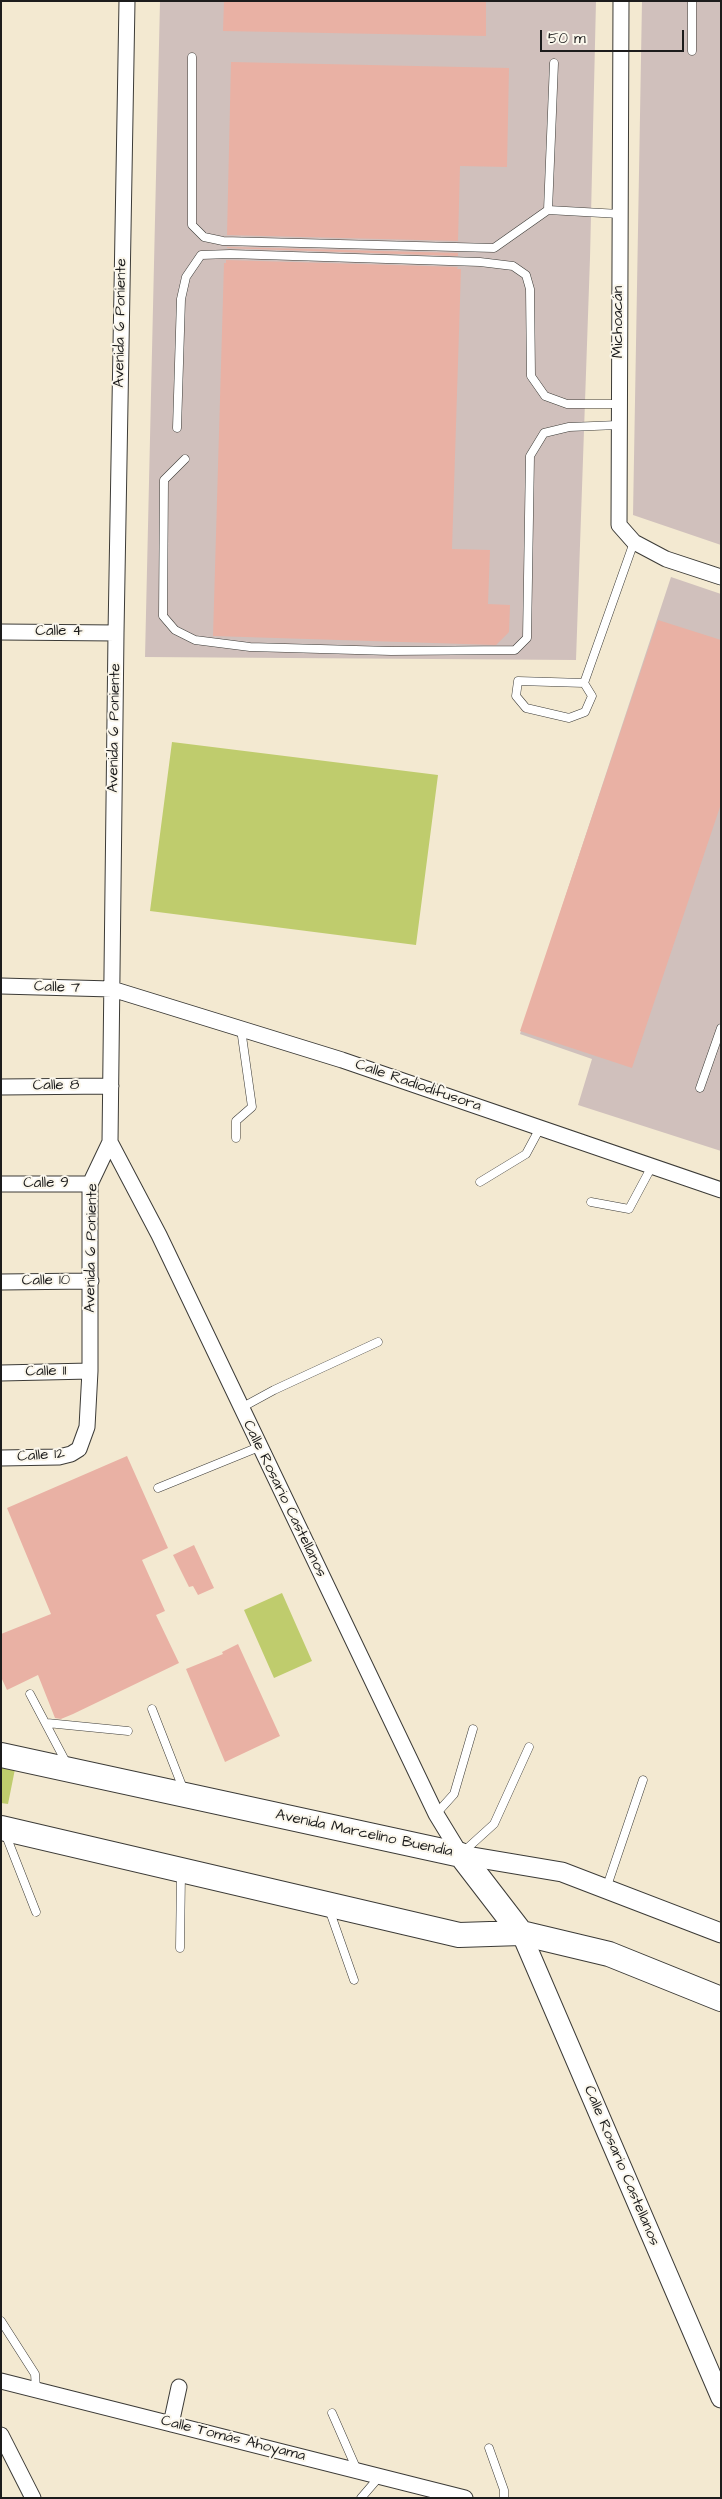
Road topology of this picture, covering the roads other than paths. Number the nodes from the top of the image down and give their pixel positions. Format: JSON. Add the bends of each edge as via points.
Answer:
{"nodes":[{"id":1,"x":126,"y":1,"type":"edge"},
{"id":2,"x":621,"y":1,"type":"edge"},
{"id":3,"x":692,"y":1,"type":"edge"},
{"id":4,"x":692,"y":51,"type":"dead end"},
{"id":5,"x":192,"y":57,"type":"dead end"},
{"id":6,"x":554,"y":63,"type":"dead end"},
{"id":7,"x":548,"y":210,"type":"junction"},
{"id":8,"x":620,"y":214,"type":"junction"},
{"id":9,"x":618,"y":404,"type":"junction"},
{"id":10,"x":618,"y":425,"type":"junction"},
{"id":11,"x":178,"y":428,"type":"dead end"},
{"id":12,"x":186,"y":459,"type":"dead end"},
{"id":13,"x":634,"y":542,"type":"junction"},
{"id":14,"x":721,"y":577,"type":"edge"},
{"id":15,"x":1,"y":632,"type":"edge"},
{"id":16,"x":116,"y":633,"type":"junction"},
{"id":17,"x":584,"y":683,"type":"junction"},
{"id":18,"x":1,"y":986,"type":"edge"},
{"id":19,"x":112,"y":989,"type":"junction"},
{"id":20,"x":721,"y":1028,"type":"edge"},
{"id":21,"x":241,"y":1029,"type":"junction"},
{"id":22,"x":111,"y":1086,"type":"junction"},
{"id":23,"x":1,"y":1087,"type":"edge"},
{"id":24,"x":700,"y":1088,"type":"dead end"},
{"id":25,"x":540,"y":1128,"type":"junction"},
{"id":26,"x":236,"y":1138,"type":"dead end"},
{"id":27,"x":110,"y":1142,"type":"junction"},
{"id":28,"x":652,"y":1166,"type":"junction"},
{"id":29,"x":480,"y":1182,"type":"dead end"},
{"id":30,"x":1,"y":1184,"type":"edge"},
{"id":31,"x":90,"y":1184,"type":"junction"},
{"id":32,"x":721,"y":1190,"type":"edge"},
{"id":33,"x":590,"y":1202,"type":"dead end"},
{"id":34,"x":91,"y":1281,"type":"junction"},
{"id":35,"x":1,"y":1282,"type":"edge"},
{"id":36,"x":378,"y":1342,"type":"dead end"},
{"id":37,"x":90,"y":1371,"type":"junction"},
{"id":38,"x":1,"y":1373,"type":"edge"},
{"id":39,"x":241,"y":1408,"type":"junction"},
{"id":40,"x":259,"y":1447,"type":"junction"},
{"id":41,"x":79,"y":1448,"type":"joint"},
{"id":42,"x":1,"y":1458,"type":"edge"},
{"id":43,"x":158,"y":1488,"type":"dead end"},
{"id":44,"x":30,"y":1694,"type":"dead end"},
{"id":45,"x":152,"y":1709,"type":"dead end"},
{"id":46,"x":47,"y":1723,"type":"junction"},
{"id":47,"x":473,"y":1729,"type":"dead end"},
{"id":48,"x":128,"y":1731,"type":"dead end"},
{"id":49,"x":529,"y":1747,"type":"dead end"},
{"id":50,"x":1,"y":1755,"type":"edge"},
{"id":51,"x":70,"y":1770,"type":"junction"},
{"id":52,"x":643,"y":1780,"type":"dead end"},
{"id":53,"x":186,"y":1796,"type":"junction"},
{"id":54,"x":436,"y":1814,"type":"junction"},
{"id":55,"x":2,"y":1828,"type":"edge"},
{"id":56,"x":461,"y":1855,"type":"junction"},
{"id":57,"x":181,"y":1869,"type":"junction"},
{"id":58,"x":606,"y":1889,"type":"junction"},
{"id":59,"x":327,"y":1904,"type":"junction"},
{"id":60,"x":36,"y":1912,"type":"dead end"},
{"id":61,"x":521,"y":1933,"type":"junction"},
{"id":62,"x":721,"y":1933,"type":"edge"},
{"id":63,"x":180,"y":1948,"type":"dead end"},
{"id":64,"x":354,"y":1980,"type":"dead end"},
{"id":65,"x":721,"y":1999,"type":"edge"},
{"id":66,"x":1,"y":2321,"type":"edge"},
{"id":67,"x":1,"y":2381,"type":"edge"},
{"id":68,"x":179,"y":2387,"type":"dead end"},
{"id":69,"x":36,"y":2390,"type":"junction"},
{"id":70,"x":721,"y":2398,"type":"edge"},
{"id":71,"x":332,"y":2412,"type":"dead end"},
{"id":72,"x":171,"y":2424,"type":"junction"},
{"id":73,"x":1,"y":2435,"type":"edge"},
{"id":74,"x":489,"y":2448,"type":"dead end"},
{"id":75,"x":358,"y":2471,"type":"junction"},
{"id":76,"x":380,"y":2476,"type":"junction"},
{"id":77,"x":441,"y":2495,"type":"edge"},
{"id":78,"x":33,"y":2498,"type":"edge"},
{"id":79,"x":361,"y":2498,"type":"edge"},
{"id":80,"x":466,"y":2498,"type":"edge"},
{"id":81,"x":504,"y":2498,"type":"edge"}],
"edges":[{"from":1,"to":16,"type":"street","name":"Avenida 6 Poniente"},
{"from":2,"to":8,"type":"street","name":"Michoacán"},
{"from":3,"to":4,"type":"lane"},
{"from":5,"to":7,"type":"lane","via":[[192,225],[204,237],[222,241],[494,248]]},
{"from":6,"to":7,"type":"lane"},
{"from":7,"to":8,"type":"lane"},
{"from":8,"to":9,"type":"street","name":"Michoacán"},
{"from":9,"to":10,"type":"street","name":"Michoacán"},
{"from":9,"to":11,"type":"lane","via":[[567,404],[545,396],[531,376],[530,289],[526,275],[513,266],[200,255],[186,277],[181,299]]},
{"from":10,"to":12,"type":"lane","via":[[569,427],[544,433],[530,456],[527,638],[515,650],[250,647],[195,640],[175,630],[163,616],[164,480]]},
{"from":10,"to":13,"type":"street","name":"Michoacán","via":[[619,525]]},
{"from":13,"to":14,"type":"street","name":"Michoacán","via":[[666,559]]},
{"from":13,"to":17,"type":"lane"},
{"from":15,"to":16,"type":"street","name":"Calle 4"},
{"from":16,"to":19,"type":"street","name":"Avenida 6 Poniente"},
{"from":17,"to":17,"type":"lane","via":[[592,696],[585,712],[569,718],[526,708],[516,696],[518,681]]},
{"from":18,"to":19,"type":"street","name":"Calle 7"},
{"from":19,"to":21,"type":"street","name":"Calle Radiodifusora"},
{"from":19,"to":22,"type":"street","name":"Avenida 6 Poniente"},
{"from":20,"to":24,"type":"lane"},
{"from":21,"to":25,"type":"street","name":"Calle Radiodifusora"},
{"from":21,"to":26,"type":"lane","via":[[252,1107],[236,1121]]},
{"from":22,"to":23,"type":"street","name":"Calle 8"},
{"from":22,"to":27,"type":"street","name":"Avenida 6 Poniente"},
{"from":25,"to":28,"type":"street","name":"Calle Radiodifusora"},
{"from":25,"to":29,"type":"lane","via":[[526,1154]]},
{"from":27,"to":31,"type":"street","name":"Avenida 6 Poniente"},
{"from":27,"to":39,"type":"street","name":"Calle Rosario Castellanos","via":[[159,1235]]},
{"from":28,"to":32,"type":"street","name":"Calle Radiodifusora"},
{"from":28,"to":33,"type":"lane","via":[[629,1209]]},
{"from":30,"to":31,"type":"street","name":"Calle 9"},
{"from":31,"to":34,"type":"street","name":"Avenida 6 Poniente"},
{"from":34,"to":35,"type":"street","name":"Calle 10"},
{"from":34,"to":37,"type":"street","name":"Avenida 6 Poniente"},
{"from":36,"to":39,"type":"lane"},
{"from":37,"to":38,"type":"street","name":"Calle 11"},
{"from":37,"to":41,"type":"street","name":"Avenida 6 Poniente","via":[[87,1427]]},
{"from":39,"to":40,"type":"street","name":"Calle Rosario Castellanos"},
{"from":40,"to":43,"type":"lane"},
{"from":40,"to":54,"type":"street","name":"Calle Rosario Castellanos"},
{"from":41,"to":42,"type":"street","name":"Calle 12","via":[[58,1457]]},
{"from":44,"to":46,"type":"lane"},
{"from":45,"to":53,"type":"lane"},
{"from":46,"to":48,"type":"lane"},
{"from":46,"to":51,"type":"lane"},
{"from":47,"to":54,"type":"lane","via":[[454,1794]]},
{"from":49,"to":56,"type":"lane","via":[[494,1824]]},
{"from":50,"to":51,"type":"main road","name":"Avenida Marcelino Buendía"},
{"from":51,"to":53,"type":"main road","name":"Avenida Marcelino Buendía"},
{"from":52,"to":58,"type":"lane"},
{"from":53,"to":56,"type":"main road","name":"Avenida Marcelino Buendía"},
{"from":54,"to":56,"type":"street","name":"Calle Rosario Castellanos"},
{"from":55,"to":57,"type":"main road"},
{"from":55,"to":60,"type":"lane"},
{"from":56,"to":58,"type":"street","name":"Avenida Marcelino Buendía","via":[[562,1872]]},
{"from":56,"to":61,"type":"main road"},
{"from":57,"to":59,"type":"main road"},
{"from":57,"to":63,"type":"lane"},
{"from":58,"to":62,"type":"street","name":"Avenida Marcelino Buendía"},
{"from":59,"to":61,"type":"main road","via":[[459,1935]]},
{"from":59,"to":64,"type":"lane"},
{"from":61,"to":65,"type":"main road","via":[[609,1954]]},
{"from":61,"to":70,"type":"street","name":"Calle Rosario Castellanos"},
{"from":66,"to":69,"type":"lane","via":[[35,2374]]},
{"from":67,"to":69,"type":"street","name":"Calle Tomás Ahoyama"},
{"from":68,"to":72,"type":"street"},
{"from":69,"to":72,"type":"street","name":"Calle Tomás Ahoyama"},
{"from":71,"to":75,"type":"lane"},
{"from":72,"to":75,"type":"street","name":"Calle Tomás Ahoyama"},
{"from":73,"to":78,"type":"street"},
{"from":74,"to":81,"type":"lane"},
{"from":75,"to":76,"type":"street","name":"Calle Tomás Ahoyama"},
{"from":76,"to":77,"type":"street","name":"Calle Tomás Ahoyama"},
{"from":76,"to":79,"type":"lane"},
{"from":77,"to":80,"type":"street","name":"Calle Tomás Ahoyama"}]}
